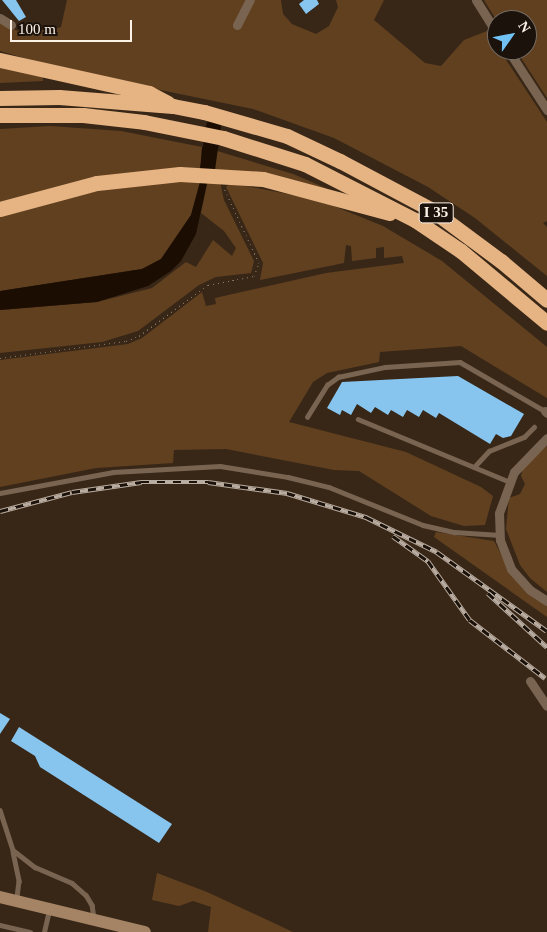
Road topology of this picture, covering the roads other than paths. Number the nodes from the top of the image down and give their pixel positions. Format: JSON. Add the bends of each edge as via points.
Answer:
{"nodes":[{"id":1,"x":250,"y":0,"type":"edge"},
{"id":2,"x":476,"y":0,"type":"edge"},
{"id":3,"x":487,"y":17,"type":"edge"},
{"id":4,"x":0,"y":18,"type":"edge"},
{"id":5,"x":11,"y":25,"type":"dead end"},
{"id":6,"x":237,"y":25,"type":"dead end"},
{"id":7,"x":0,"y":60,"type":"edge"},
{"id":8,"x":514,"y":60,"type":"edge"},
{"id":9,"x":0,"y":98,"type":"edge"},
{"id":10,"x":165,"y":103,"type":"junction"},
{"id":11,"x":547,"y":110,"type":"edge"},
{"id":12,"x":0,"y":115,"type":"edge"},
{"id":13,"x":0,"y":209,"type":"edge"},
{"id":14,"x":415,"y":220,"type":"junction"},
{"id":15,"x":547,"y":300,"type":"edge"},
{"id":16,"x":547,"y":323,"type":"edge"},
{"id":17,"x":546,"y":412,"type":"edge"},
{"id":18,"x":307,"y":417,"type":"dead end"},
{"id":19,"x":358,"y":419,"type":"dead end"},
{"id":20,"x":534,"y":427,"type":"dead end"},
{"id":21,"x":547,"y":438,"type":"edge"},
{"id":22,"x":474,"y":467,"type":"junction"},
{"id":23,"x":510,"y":482,"type":"junction"},
{"id":24,"x":0,"y":493,"type":"edge"},
{"id":25,"x":500,"y":535,"type":"junction"},
{"id":26,"x":547,"y":601,"type":"edge"},
{"id":27,"x":530,"y":681,"type":"dead end"},
{"id":28,"x":547,"y":706,"type":"edge"},
{"id":29,"x":0,"y":810,"type":"edge"},
{"id":30,"x":1,"y":817,"type":"edge"},
{"id":31,"x":13,"y":850,"type":"junction"},
{"id":32,"x":0,"y":897,"type":"edge"},
{"id":33,"x":16,"y":900,"type":"junction"},
{"id":34,"x":50,"y":909,"type":"junction"},
{"id":35,"x":94,"y":920,"type":"junction"},
{"id":36,"x":0,"y":924,"type":"edge"},
{"id":37,"x":124,"y":930,"type":"edge"},
{"id":38,"x":30,"y":932,"type":"edge"},
{"id":39,"x":44,"y":932,"type":"edge"},
{"id":40,"x":145,"y":932,"type":"edge"}],
"edges":[{"from":1,"to":6,"type":"street"},
{"from":2,"to":3,"type":"street"},
{"from":4,"to":5,"type":"street"},
{"from":7,"to":10,"type":"highway"},
{"from":8,"to":11,"type":"street"},
{"from":9,"to":10,"type":"highway","number":"I 35","via":[[59,97]]},
{"from":10,"to":15,"type":"highway","number":"I 35","via":[[255,125],[310,147],[432,210],[502,261]]},
{"from":12,"to":14,"type":"highway","number":"I 35","via":[[83,115],[144,122],[223,138],[305,164]]},
{"from":13,"to":14,"type":"highway","via":[[97,183],[156,174],[263,179]]},
{"from":14,"to":16,"type":"highway","number":"I 35","via":[[461,251]]},
{"from":17,"to":18,"type":"lane","via":[[460,362],[385,367],[338,377],[327,385]]},
{"from":19,"to":22,"type":"lane"},
{"from":20,"to":22,"type":"lane","via":[[524,437],[489,451]]},
{"from":21,"to":23,"type":"street","via":[[529,454]]},
{"from":22,"to":23,"type":"lane"},
{"from":23,"to":25,"type":"street","via":[[499,513]]},
{"from":24,"to":25,"type":"lane","via":[[113,472],[220,466],[288,476],[329,487],[423,525],[454,532]]},
{"from":25,"to":26,"type":"street","via":[[511,569],[530,590]]},
{"from":27,"to":28,"type":"street"},
{"from":29,"to":30,"type":"lane"},
{"from":30,"to":31,"type":"lane"},
{"from":31,"to":33,"type":"lane","via":[[19,881]]},
{"from":31,"to":35,"type":"lane","via":[[35,866],[72,882],[92,905]]},
{"from":32,"to":33,"type":"main road"},
{"from":33,"to":34,"type":"main road"},
{"from":34,"to":35,"type":"main road"},
{"from":34,"to":39,"type":"lane"},
{"from":35,"to":37,"type":"main road"},
{"from":36,"to":38,"type":"lane"},
{"from":37,"to":40,"type":"main road"}]}
